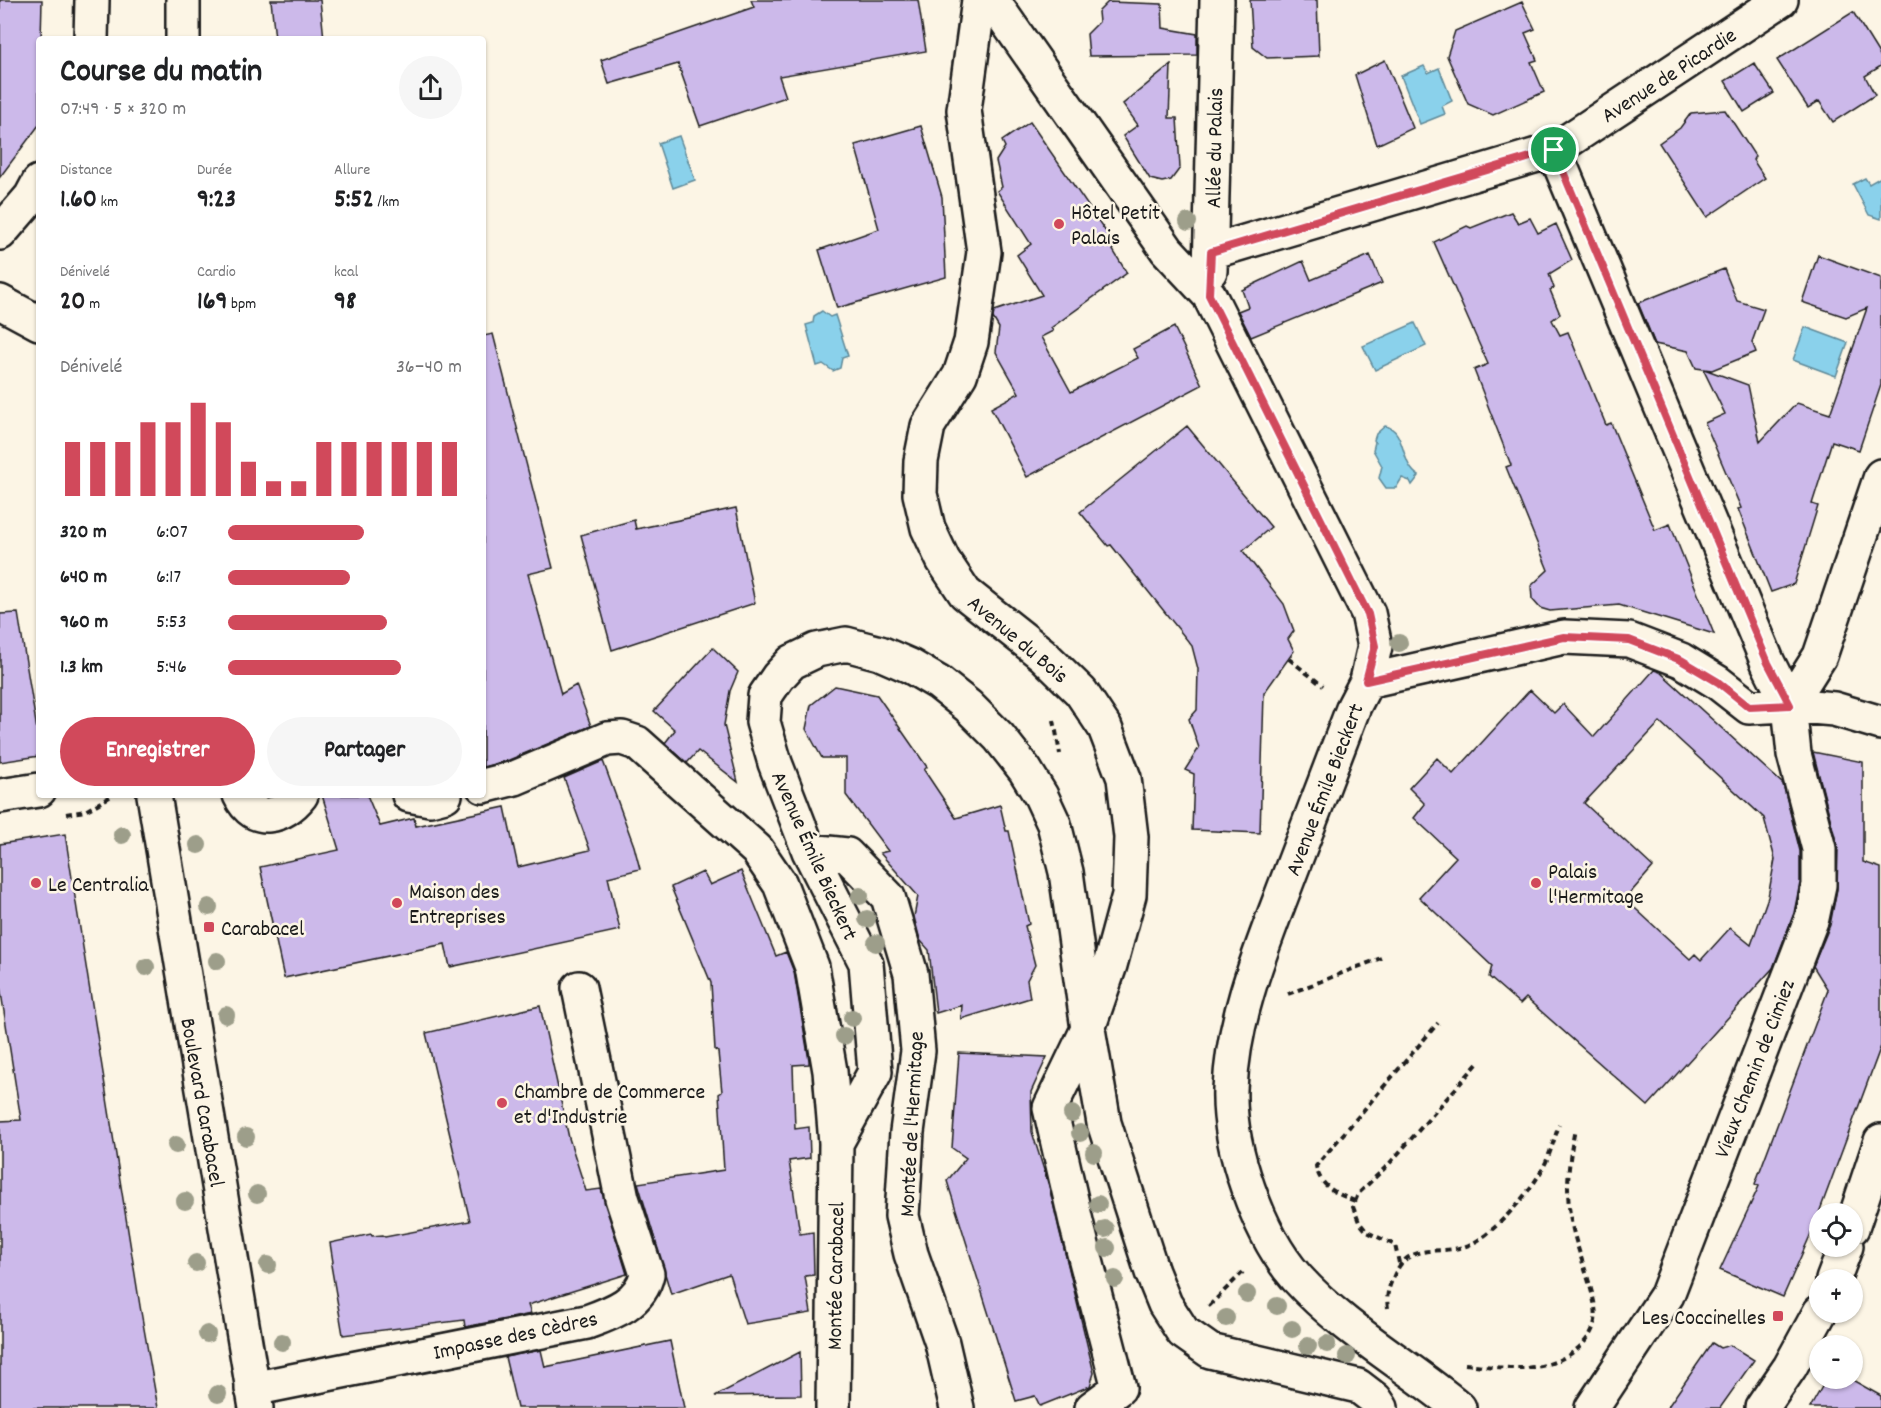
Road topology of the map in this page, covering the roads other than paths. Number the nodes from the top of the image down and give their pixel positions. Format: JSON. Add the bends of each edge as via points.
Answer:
{"nodes":[{"id":1,"x":92,"y":0,"type":"edge"},
{"id":2,"x":183,"y":0,"type":"edge"},
{"id":3,"x":979,"y":0,"type":"edge"},
{"id":4,"x":992,"y":0,"type":"edge"},
{"id":5,"x":1216,"y":0,"type":"edge"},
{"id":6,"x":1781,"y":0,"type":"edge"},
{"id":7,"x":91,"y":36,"type":"edge"},
{"id":8,"x":183,"y":36,"type":"edge"},
{"id":9,"x":1554,"y":150,"type":"junction"},
{"id":10,"x":35,"y":190,"type":"edge"},
{"id":11,"x":0,"y":233,"type":"edge"},
{"id":12,"x":1211,"y":252,"type":"junction"},
{"id":13,"x":1209,"y":295,"type":"junction"},
{"id":14,"x":0,"y":302,"type":"edge"},
{"id":15,"x":36,"y":321,"type":"edge"},
{"id":16,"x":1881,"y":476,"type":"edge"},
{"id":17,"x":1366,"y":681,"type":"junction"},
{"id":18,"x":1790,"y":705,"type":"junction"},
{"id":19,"x":1881,"y":723,"type":"edge"},
{"id":20,"x":486,"y":785,"type":"edge"},
{"id":21,"x":36,"y":790,"type":"edge"},
{"id":22,"x":0,"y":796,"type":"edge"},
{"id":23,"x":154,"y":798,"type":"edge"},
{"id":24,"x":241,"y":798,"type":"edge"},
{"id":25,"x":298,"y":798,"type":"edge"},
{"id":26,"x":809,"y":851,"type":"junction"},
{"id":27,"x":579,"y":988,"type":"dead end"},
{"id":28,"x":1088,"y":1029,"type":"junction"},
{"id":29,"x":1881,"y":1141,"type":"edge"},
{"id":30,"x":837,"y":1143,"type":"junction"},
{"id":31,"x":1860,"y":1203,"type":"edge"},
{"id":32,"x":1814,"y":1323,"type":"edge"},
{"id":33,"x":254,"y":1398,"type":"edge"},
{"id":34,"x":833,"y":1408,"type":"edge"},
{"id":35,"x":957,"y":1408,"type":"edge"},
{"id":36,"x":1092,"y":1408,"type":"edge"},
{"id":37,"x":1381,"y":1408,"type":"edge"},
{"id":38,"x":1459,"y":1408,"type":"edge"},
{"id":39,"x":1592,"y":1408,"type":"edge"},
{"id":40,"x":1762,"y":1408,"type":"edge"}],
"edges":[{"from":1,"to":7,"type":"street"},
{"from":2,"to":8,"type":"street"},
{"from":3,"to":28,"type":"street","name":"Avenue du Bois","via":[[964,110],[984,252],[971,342],[960,375],[928,426],[920,494],[928,528],[965,593],[1042,654],[1081,692],[1105,728],[1124,778],[1131,837],[1129,896]]},
{"from":4,"to":13,"type":"street","name":"Avenue Émile Bieckert","via":[[1167,250]]},
{"from":5,"to":12,"type":"street","name":"Allée du Palais"},
{"from":6,"to":9,"type":"street","name":"Avenue de Picardie"},
{"from":9,"to":12,"type":"street","name":"Avenue de Picardie"},
{"from":9,"to":18,"type":"street","via":[[1768,663]]},
{"from":10,"to":11,"type":"street"},
{"from":12,"to":13,"type":"street","name":"Allée du Palais"},
{"from":13,"to":17,"type":"street","name":"Avenue Émile Bieckert","via":[[1368,614],[1375,646]]},
{"from":14,"to":15,"type":"street"},
{"from":16,"to":18,"type":"street","via":[[1820,656]]},
{"from":17,"to":18,"type":"street","via":[[1564,637],[1629,640],[1681,660],[1749,707]]},
{"from":17,"to":38,"type":"street","name":"Avenue Émile Bieckert","via":[[1257,960],[1239,1023],[1230,1090],[1237,1152],[1255,1209],[1295,1276],[1324,1306]]},
{"from":18,"to":19,"type":"street","via":[[1834,710]]},
{"from":18,"to":39,"type":"street","name":"Vieux Chemin de Cimiez","via":[[1794,754],[1819,849],[1819,885],[1812,918],[1667,1295]]},
{"from":20,"to":30,"type":"street","name":"Avenue Émile Bieckert","via":[[515,778],[607,739],[622,738],[637,743],[765,858],[780,884],[812,967],[830,1071]]},
{"from":21,"to":22,"type":"street"},
{"from":23,"to":33,"type":"street","name":"Boulevard Carabacel"},
{"from":24,"to":25,"type":"street","via":[[259,814],[277,816]]},
{"from":26,"to":28,"type":"street","name":"Avenue Émile Bieckert","via":[[762,722],[765,696],[777,677],[800,658],[846,644],[880,653],[939,683],[999,737],[1025,770],[1054,824],[1066,872]]},
{"from":26,"to":30,"type":"street","name":"Avenue Émile Bieckert","via":[[866,963],[875,1072]]},
{"from":26,"to":35,"type":"street","name":"Montée de l'Hermitage","via":[[847,855],[888,897],[911,974],[918,1051],[907,1132],[902,1216],[942,1342]]},
{"from":27,"to":33,"type":"street","name":"Impasse des Cèdres","via":[[621,1198],[647,1274],[639,1294],[609,1314],[587,1322]]},
{"from":28,"to":36,"type":"street","via":[[1050,1108],[1119,1388]]},
{"from":28,"to":37,"type":"street","name":"Avenue Émile Bieckert","via":[[1108,1134],[1152,1272],[1165,1304],[1183,1332],[1210,1351],[1358,1386]]},
{"from":29,"to":31,"type":"street"},
{"from":30,"to":34,"type":"street","name":"Montée Carabacel"},
{"from":32,"to":40,"type":"street"}]}
